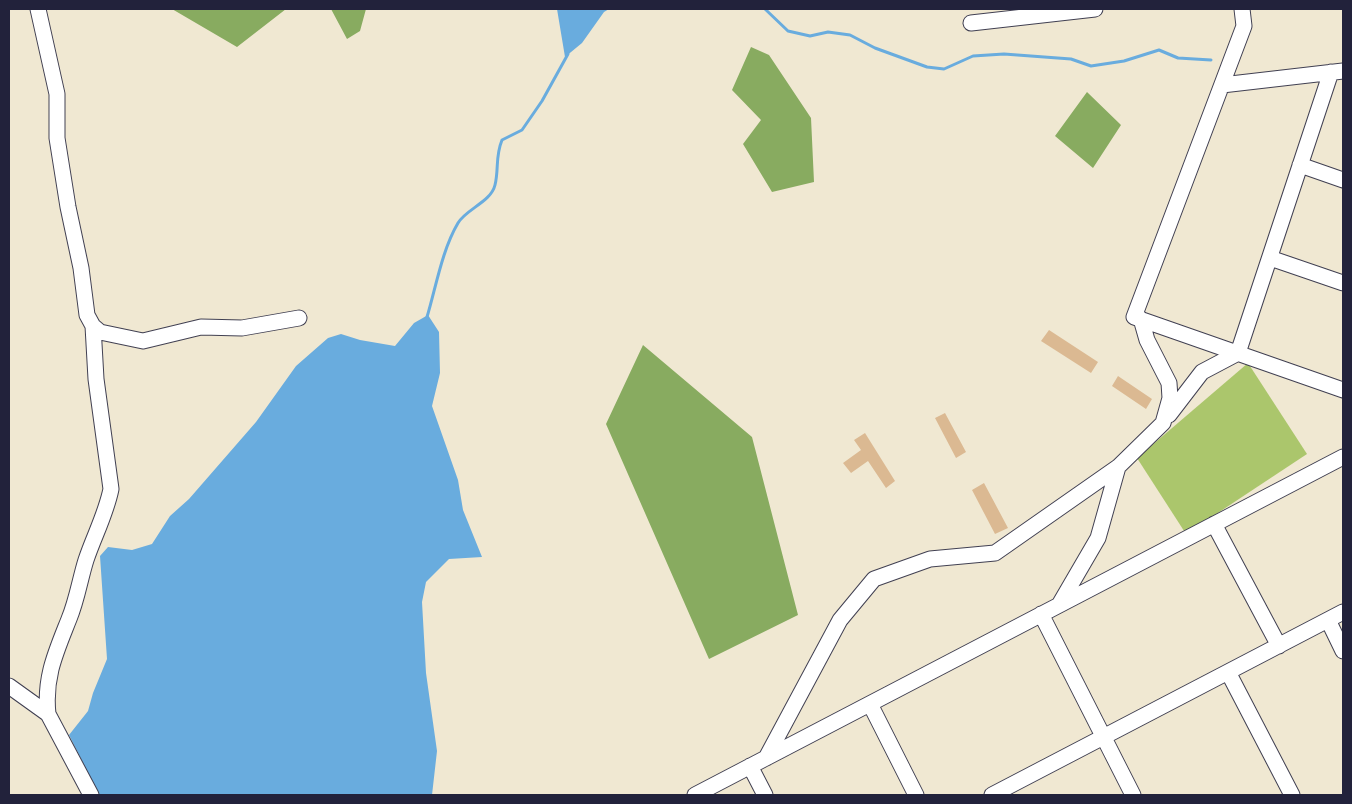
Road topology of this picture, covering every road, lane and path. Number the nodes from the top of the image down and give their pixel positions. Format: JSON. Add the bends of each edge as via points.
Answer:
{"nodes":[{"id":1,"x":38,"y":9,"type":"edge"},
{"id":2,"x":1094,"y":9,"type":"edge"},
{"id":3,"x":1242,"y":9,"type":"edge"},
{"id":4,"x":971,"y":23,"type":"dead end"},
{"id":5,"x":1337,"y":71,"type":"edge"},
{"id":6,"x":1222,"y":85,"type":"junction"},
{"id":7,"x":1300,"y":165,"type":"junction"},
{"id":8,"x":1343,"y":180,"type":"edge"},
{"id":9,"x":1270,"y":258,"type":"junction"},
{"id":10,"x":1343,"y":283,"type":"edge"},
{"id":11,"x":299,"y":318,"type":"dead end"},
{"id":12,"x":1141,"y":319,"type":"junction"},
{"id":13,"x":93,"y":326,"type":"junction"},
{"id":14,"x":1238,"y":353,"type":"junction"},
{"id":15,"x":1343,"y":390,"type":"edge"},
{"id":16,"x":1163,"y":423,"type":"junction"},
{"id":17,"x":1343,"y":456,"type":"edge"},
{"id":18,"x":1118,"y":468,"type":"junction"},
{"id":19,"x":1214,"y":524,"type":"junction"},
{"id":20,"x":1059,"y":605,"type":"junction"},
{"id":21,"x":1343,"y":612,"type":"edge"},
{"id":22,"x":1041,"y":614,"type":"junction"},
{"id":23,"x":1328,"y":620,"type":"junction"},
{"id":24,"x":1279,"y":646,"type":"junction"},
{"id":25,"x":1343,"y":651,"type":"edge"},
{"id":26,"x":1228,"y":672,"type":"junction"},
{"id":27,"x":9,"y":686,"type":"edge"},
{"id":28,"x":870,"y":704,"type":"junction"},
{"id":29,"x":48,"y":714,"type":"junction"},
{"id":30,"x":1104,"y":737,"type":"junction"},
{"id":31,"x":766,"y":758,"type":"junction"},
{"id":32,"x":750,"y":766,"type":"junction"},
{"id":33,"x":1130,"y":794,"type":"edge"},
{"id":34,"x":91,"y":795,"type":"edge"},
{"id":35,"x":695,"y":795,"type":"edge"},
{"id":36,"x":765,"y":795,"type":"edge"},
{"id":37,"x":916,"y":795,"type":"edge"},
{"id":38,"x":992,"y":795,"type":"edge"},
{"id":39,"x":1292,"y":795,"type":"edge"}],
"edges":[{"from":1,"to":13,"type":"street","via":[[57,94],[59,148],[68,207],[82,268],[87,315]]},
{"from":2,"to":4,"type":"street"},
{"from":3,"to":6,"type":"street","via":[[1244,26]]},
{"from":5,"to":6,"type":"street"},
{"from":5,"to":7,"type":"street"},
{"from":6,"to":12,"type":"street","via":[[1134,317]]},
{"from":7,"to":8,"type":"street"},
{"from":7,"to":9,"type":"street"},
{"from":9,"to":10,"type":"street"},
{"from":9,"to":14,"type":"street"},
{"from":11,"to":13,"type":"street","via":[[242,328],[201,327],[143,341],[100,332]]},
{"from":12,"to":14,"type":"street"},
{"from":12,"to":16,"type":"street","via":[[1147,340],[1169,383],[1170,398]]},
{"from":13,"to":29,"type":"street","via":[[96,379],[111,488],[108,507],[86,560],[70,618],[56,648],[46,693]]},
{"from":14,"to":15,"type":"street"},
{"from":14,"to":16,"type":"street","via":[[1202,372]]},
{"from":16,"to":18,"type":"street"},
{"from":17,"to":19,"type":"street"},
{"from":18,"to":20,"type":"street","via":[[1098,538]]},
{"from":18,"to":31,"type":"street","via":[[995,553],[930,559],[874,579],[840,620]]},
{"from":19,"to":20,"type":"street"},
{"from":19,"to":24,"type":"street"},
{"from":20,"to":22,"type":"street"},
{"from":21,"to":23,"type":"street"},
{"from":22,"to":28,"type":"street"},
{"from":22,"to":30,"type":"street"},
{"from":23,"to":24,"type":"street"},
{"from":23,"to":25,"type":"street"},
{"from":24,"to":26,"type":"street"},
{"from":26,"to":30,"type":"street"},
{"from":26,"to":39,"type":"street"},
{"from":27,"to":29,"type":"street"},
{"from":28,"to":31,"type":"street"},
{"from":28,"to":37,"type":"street"},
{"from":29,"to":34,"type":"street"},
{"from":30,"to":33,"type":"street"},
{"from":30,"to":38,"type":"street"},
{"from":31,"to":32,"type":"street"},
{"from":32,"to":35,"type":"street"},
{"from":32,"to":36,"type":"street"}]}
